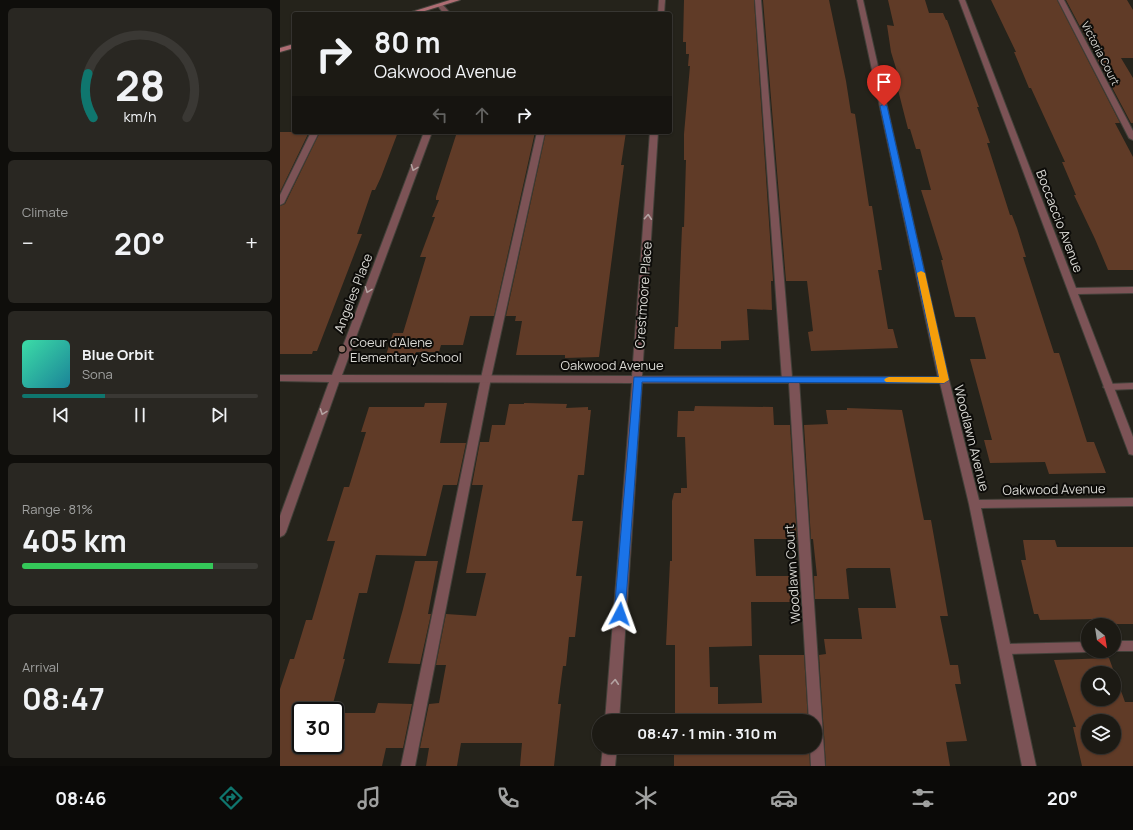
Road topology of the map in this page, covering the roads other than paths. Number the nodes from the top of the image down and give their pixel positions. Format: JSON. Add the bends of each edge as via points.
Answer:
{"nodes":[{"id":1,"x":457,"y":0,"type":"edge"},
{"id":2,"x":662,"y":0,"type":"edge"},
{"id":3,"x":758,"y":0,"type":"edge"},
{"id":4,"x":860,"y":0,"type":"edge"},
{"id":5,"x":962,"y":0,"type":"edge"},
{"id":6,"x":1061,"y":0,"type":"edge"},
{"id":7,"x":440,"y":5,"type":"junction"},
{"id":8,"x":415,"y":12,"type":"edge"},
{"id":9,"x":446,"y":12,"type":"edge"},
{"id":10,"x":661,"y":12,"type":"edge"},
{"id":11,"x":292,"y":47,"type":"edge"},
{"id":12,"x":280,"y":50,"type":"edge"},
{"id":13,"x":314,"y":134,"type":"edge"},
{"id":14,"x":427,"y":134,"type":"edge"},
{"id":15,"x":541,"y":134,"type":"edge"},
{"id":16,"x":654,"y":134,"type":"edge"},
{"id":17,"x":1133,"y":138,"type":"edge"},
{"id":18,"x":280,"y":203,"type":"edge"},
{"id":19,"x":1133,"y":290,"type":"edge"},
{"id":20,"x":1072,"y":291,"type":"junction"},
{"id":21,"x":280,"y":378,"type":"edge"},
{"id":22,"x":335,"y":378,"type":"junction"},
{"id":23,"x":486,"y":378,"type":"junction"},
{"id":24,"x":638,"y":379,"type":"junction"},
{"id":25,"x":791,"y":380,"type":"junction"},
{"id":26,"x":944,"y":380,"type":"junction"},
{"id":27,"x":1133,"y":386,"type":"edge"},
{"id":28,"x":1108,"y":387,"type":"junction"},
{"id":29,"x":1133,"y":451,"type":"edge"},
{"id":30,"x":1133,"y":502,"type":"edge"},
{"id":31,"x":975,"y":504,"type":"junction"},
{"id":32,"x":280,"y":532,"type":"edge"},
{"id":33,"x":1121,"y":646,"type":"edge"},
{"id":34,"x":1133,"y":646,"type":"edge"},
{"id":35,"x":1081,"y":647,"type":"edge"},
{"id":36,"x":1005,"y":649,"type":"junction"},
{"id":37,"x":613,"y":714,"type":"edge"},
{"id":38,"x":609,"y":754,"type":"edge"},
{"id":39,"x":408,"y":766,"type":"edge"},
{"id":40,"x":608,"y":766,"type":"edge"},
{"id":41,"x":818,"y":766,"type":"edge"},
{"id":42,"x":1029,"y":766,"type":"edge"}],
"edges":[{"from":1,"to":7,"type":"street"},
{"from":2,"to":10,"type":"street"},
{"from":3,"to":25,"type":"street","name":"Woodlawn Court"},
{"from":4,"to":26,"type":"street","name":"Woodlawn Avenue"},
{"from":5,"to":20,"type":"street","name":"Boccaccio Avenue"},
{"from":6,"to":17,"type":"street","name":"Victoria Court"},
{"from":7,"to":8,"type":"street"},
{"from":7,"to":9,"type":"street"},
{"from":11,"to":12,"type":"street"},
{"from":13,"to":18,"type":"street"},
{"from":14,"to":22,"type":"street","name":"Angeles Place","one_way":true},
{"from":15,"to":23,"type":"street"},
{"from":24,"to":16,"type":"street","name":"Crestmoore Place","one_way":true},
{"from":19,"to":20,"type":"street"},
{"from":20,"to":28,"type":"street","name":"Boccaccio Avenue"},
{"from":21,"to":22,"type":"street","name":"Oakwood Avenue"},
{"from":22,"to":23,"type":"street","name":"Oakwood Avenue"},
{"from":22,"to":32,"type":"street","name":"Angeles Place","one_way":true},
{"from":23,"to":24,"type":"street","name":"Oakwood Avenue"},
{"from":23,"to":39,"type":"street"},
{"from":24,"to":25,"type":"street","name":"Oakwood Avenue"},
{"from":37,"to":24,"type":"street","name":"Crestmoore Place","one_way":true},
{"from":25,"to":26,"type":"street","name":"Oakwood Avenue"},
{"from":25,"to":41,"type":"street","name":"Woodlawn Court"},
{"from":26,"to":31,"type":"street","name":"Woodlawn Avenue"},
{"from":27,"to":28,"type":"street"},
{"from":28,"to":29,"type":"street","name":"Boccaccio Avenue"},
{"from":30,"to":31,"type":"street","name":"Oakwood Avenue"},
{"from":31,"to":36,"type":"street","name":"Woodlawn Avenue"},
{"from":33,"to":34,"type":"street"},
{"from":35,"to":36,"type":"street"},
{"from":36,"to":42,"type":"street","name":"Woodlawn Avenue"},
{"from":38,"to":40,"type":"street"}]}
